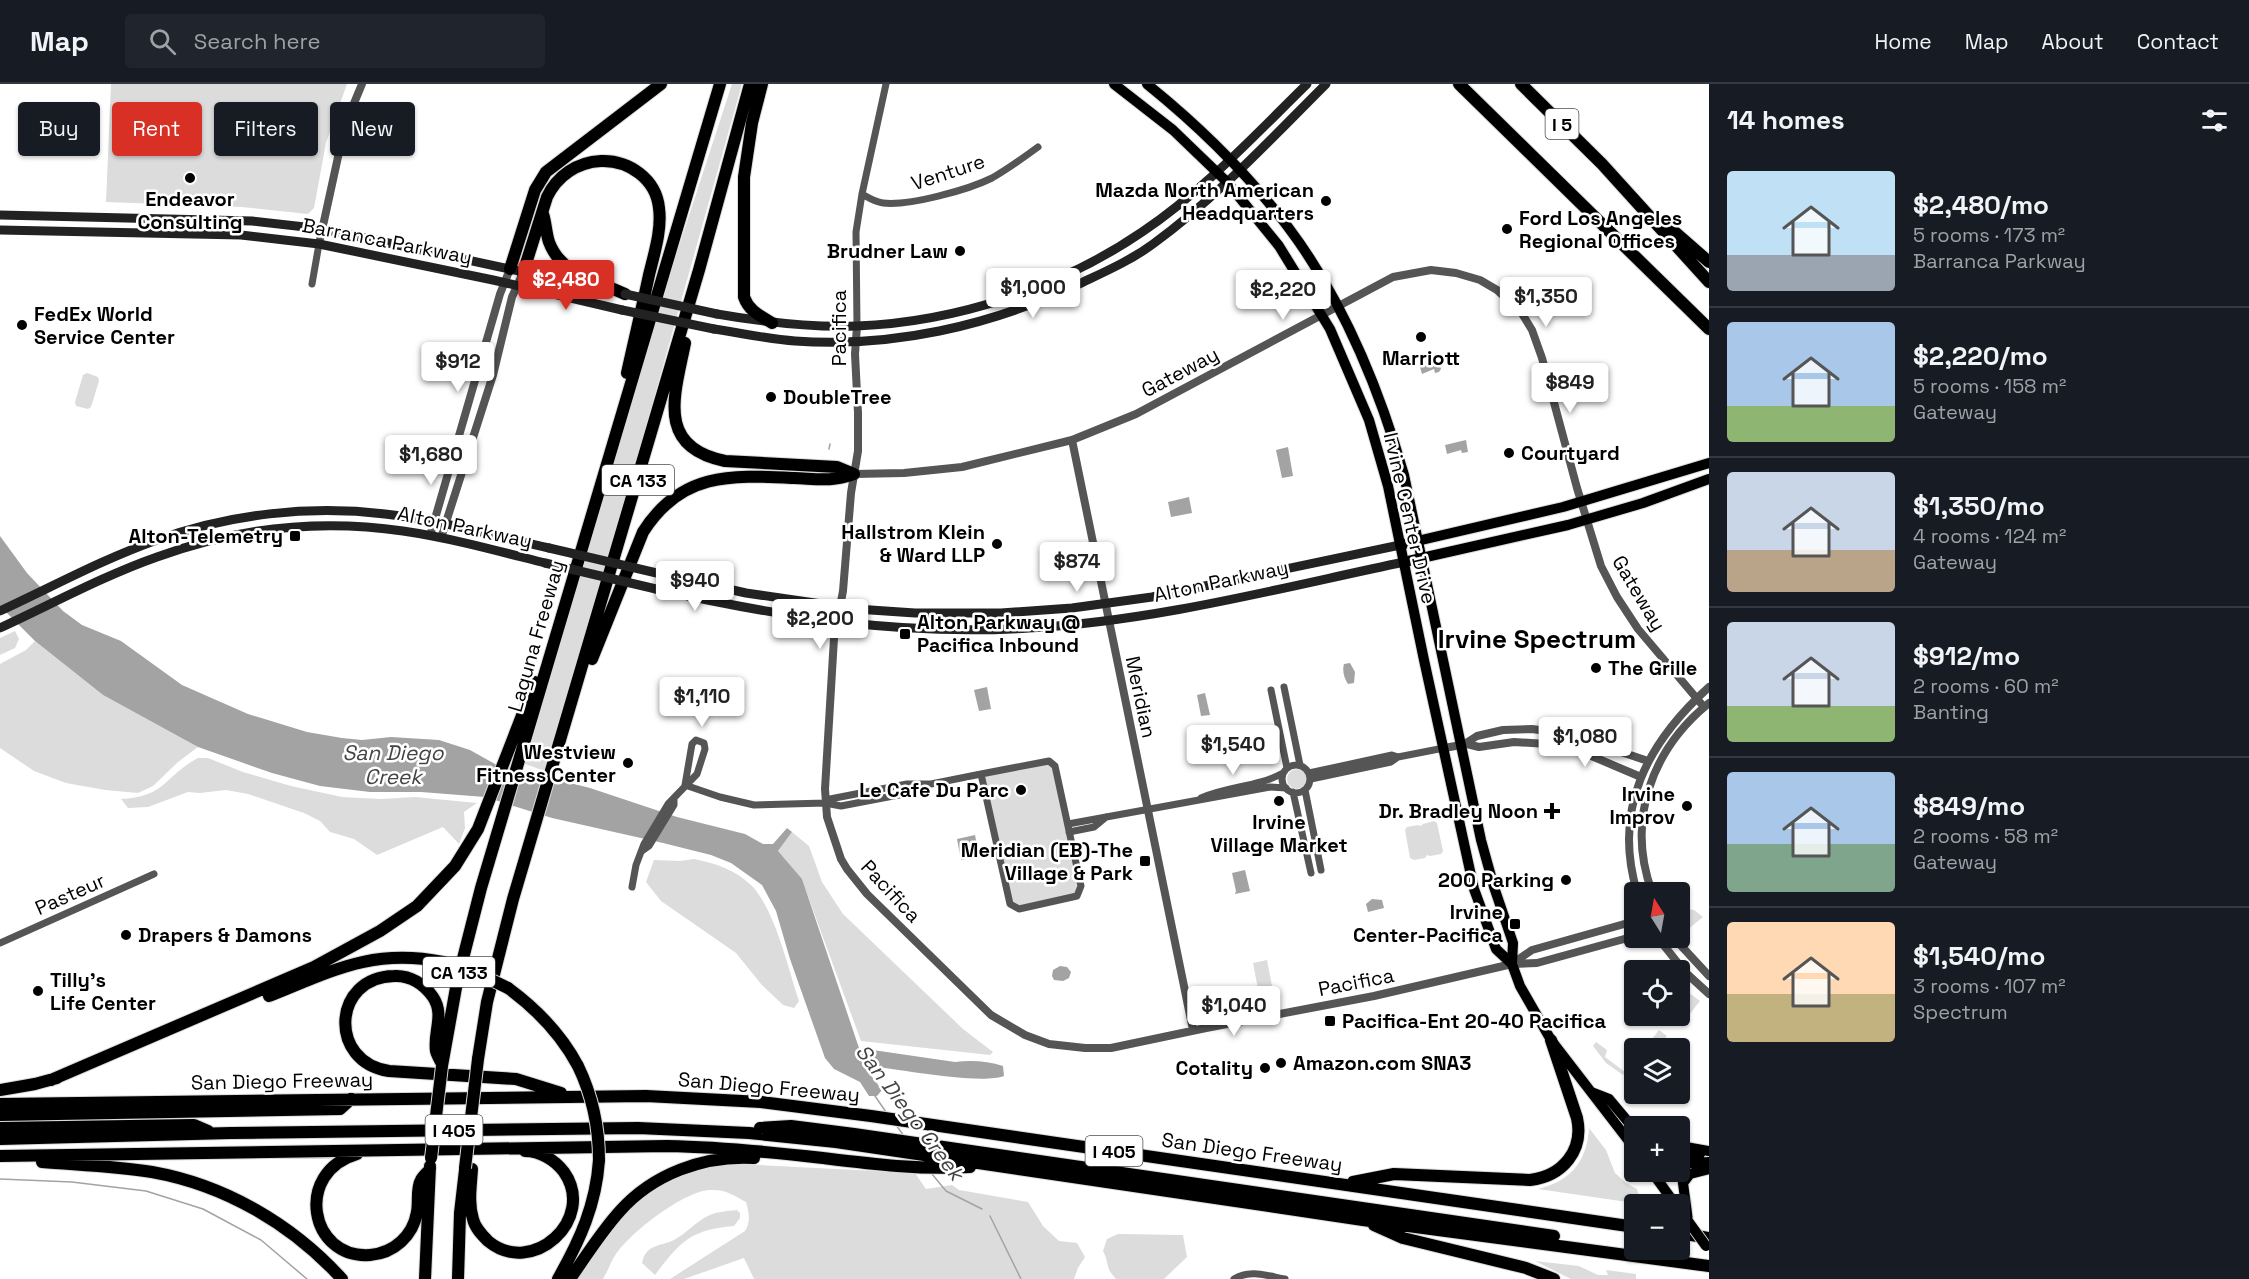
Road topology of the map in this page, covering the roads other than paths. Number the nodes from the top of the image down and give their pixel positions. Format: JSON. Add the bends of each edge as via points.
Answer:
{"nodes":[{"id":1,"x":362,"y":84,"type":"edge"},
{"id":2,"x":661,"y":84,"type":"edge"},
{"id":3,"x":720,"y":84,"type":"edge"},
{"id":4,"x":750,"y":84,"type":"edge"},
{"id":5,"x":762,"y":84,"type":"edge"},
{"id":6,"x":886,"y":84,"type":"edge"},
{"id":7,"x":1114,"y":84,"type":"edge"},
{"id":8,"x":1147,"y":84,"type":"edge"},
{"id":9,"x":1307,"y":84,"type":"edge"},
{"id":10,"x":1326,"y":84,"type":"edge"},
{"id":11,"x":1459,"y":84,"type":"edge"},
{"id":12,"x":1521,"y":84,"type":"edge"},
{"id":13,"x":1038,"y":147,"type":"dead end"},
{"id":14,"x":1230,"y":159,"type":"junction"},
{"id":15,"x":1602,"y":164,"type":"junction"},
{"id":16,"x":1240,"y":170,"type":"junction"},
{"id":17,"x":1217,"y":171,"type":"junction"},
{"id":18,"x":1227,"y":182,"type":"junction"},
{"id":19,"x":862,"y":194,"type":"junction"},
{"id":20,"x":542,"y":209,"type":"junction"},
{"id":21,"x":0,"y":215,"type":"edge"},
{"id":22,"x":322,"y":229,"type":"junction"},
{"id":23,"x":0,"y":230,"type":"edge"},
{"id":24,"x":319,"y":244,"type":"junction"},
{"id":25,"x":1709,"y":262,"type":"edge"},
{"id":26,"x":699,"y":270,"type":"junction"},
{"id":27,"x":516,"y":271,"type":"junction"},
{"id":28,"x":1709,"y":282,"type":"edge"},
{"id":29,"x":505,"y":283,"type":"junction"},
{"id":30,"x":312,"y":284,"type":"dead end"},
{"id":31,"x":516,"y":286,"type":"junction"},
{"id":32,"x":626,"y":294,"type":"junction"},
{"id":33,"x":1337,"y":306,"type":"junction"},
{"id":34,"x":1322,"y":315,"type":"junction"},
{"id":35,"x":772,"y":323,"type":"junction"},
{"id":36,"x":857,"y":326,"type":"junction"},
{"id":37,"x":1709,"y":329,"type":"edge"},
{"id":38,"x":855,"y":341,"type":"junction"},
{"id":39,"x":1072,"y":440,"type":"junction"},
{"id":40,"x":1709,"y":463,"type":"edge"},
{"id":41,"x":604,"y":471,"type":"junction"},
{"id":42,"x":854,"y":474,"type":"junction"},
{"id":43,"x":1709,"y":479,"type":"edge"},
{"id":44,"x":1581,"y":502,"type":"junction"},
{"id":45,"x":1587,"y":520,"type":"junction"},
{"id":46,"x":434,"y":521,"type":"junction"},
{"id":47,"x":446,"y":524,"type":"junction"},
{"id":48,"x":430,"y":536,"type":"junction"},
{"id":49,"x":441,"y":538,"type":"junction"},
{"id":50,"x":1419,"y":540,"type":"junction"},
{"id":51,"x":1400,"y":545,"type":"junction"},
{"id":52,"x":1422,"y":558,"type":"junction"},
{"id":53,"x":1404,"y":562,"type":"junction"},
{"id":54,"x":566,"y":600,"type":"junction"},
{"id":55,"x":1105,"y":604,"type":"junction"},
{"id":56,"x":840,"y":606,"type":"junction"},
{"id":57,"x":0,"y":611,"type":"edge"},
{"id":58,"x":1108,"y":620,"type":"junction"},
{"id":59,"x":836,"y":623,"type":"junction"},
{"id":60,"x":4,"y":626,"type":"edge"},
{"id":61,"x":1284,"y":687,"type":"dead end"},
{"id":62,"x":1709,"y":687,"type":"edge"},
{"id":63,"x":576,"y":689,"type":"junction"},
{"id":64,"x":1271,"y":690,"type":"dead end"},
{"id":65,"x":1696,"y":699,"type":"junction"},
{"id":66,"x":1706,"y":705,"type":"edge"},
{"id":67,"x":1532,"y":729,"type":"junction"},
{"id":68,"x":1532,"y":742,"type":"junction"},
{"id":69,"x":1463,"y":745,"type":"junction"},
{"id":70,"x":1444,"y":748,"type":"junction"},
{"id":71,"x":1648,"y":761,"type":"junction"},
{"id":72,"x":1300,"y":765,"type":"junction"},
{"id":73,"x":1285,"y":771,"type":"junction"},
{"id":74,"x":981,"y":774,"type":"junction"},
{"id":75,"x":1310,"y":776,"type":"junction"},
{"id":76,"x":1641,"y":777,"type":"junction"},
{"id":77,"x":685,"y":785,"type":"junction"},
{"id":78,"x":1290,"y":790,"type":"junction"},
{"id":79,"x":1305,"y":790,"type":"junction"},
{"id":80,"x":1193,"y":801,"type":"junction"},
{"id":81,"x":825,"y":803,"type":"junction"},
{"id":82,"x":1147,"y":810,"type":"junction"},
{"id":83,"x":1068,"y":828,"type":"junction"},
{"id":84,"x":1321,"y":870,"type":"dead end"},
{"id":85,"x":1311,"y":873,"type":"dead end"},
{"id":86,"x":154,"y":874,"type":"dead end"},
{"id":87,"x":1634,"y":882,"type":"edge"},
{"id":88,"x":1649,"y":882,"type":"edge"},
{"id":89,"x":632,"y":887,"type":"dead end"},
{"id":90,"x":1624,"y":924,"type":"edge"},
{"id":91,"x":1624,"y":939,"type":"edge"},
{"id":92,"x":0,"y":943,"type":"edge"},
{"id":93,"x":1666,"y":948,"type":"edge"},
{"id":94,"x":1683,"y":948,"type":"edge"},
{"id":95,"x":1512,"y":964,"type":"junction"},
{"id":96,"x":1709,"y":976,"type":"edge"},
{"id":97,"x":1709,"y":994,"type":"edge"},
{"id":98,"x":1193,"y":1030,"type":"junction"},
{"id":99,"x":1551,"y":1040,"type":"junction"},
{"id":100,"x":442,"y":1060,"type":"junction"},
{"id":101,"x":51,"y":1080,"type":"junction"},
{"id":102,"x":0,"y":1090,"type":"edge"},
{"id":103,"x":1590,"y":1092,"type":"junction"},
{"id":104,"x":574,"y":1097,"type":"junction"},
{"id":105,"x":351,"y":1099,"type":"junction"},
{"id":106,"x":0,"y":1104,"type":"edge"},
{"id":107,"x":0,"y":1114,"type":"edge"},
{"id":108,"x":1624,"y":1117,"type":"edge"},
{"id":109,"x":0,"y":1128,"type":"edge"},
{"id":110,"x":717,"y":1130,"type":"junction"},
{"id":111,"x":214,"y":1134,"type":"junction"},
{"id":112,"x":1624,"y":1135,"type":"edge"},
{"id":113,"x":0,"y":1139,"type":"edge"},
{"id":114,"x":452,"y":1149,"type":"junction"},
{"id":115,"x":1690,"y":1149,"type":"edge"},
{"id":116,"x":372,"y":1150,"type":"junction"},
{"id":117,"x":1690,"y":1154,"type":"edge"},
{"id":118,"x":1709,"y":1154,"type":"edge"},
{"id":119,"x":0,"y":1157,"type":"edge"},
{"id":120,"x":824,"y":1158,"type":"junction"},
{"id":121,"x":1709,"y":1162,"type":"edge"},
{"id":122,"x":1690,"y":1163,"type":"edge"},
{"id":123,"x":995,"y":1166,"type":"junction"},
{"id":124,"x":430,"y":1169,"type":"junction"},
{"id":125,"x":468,"y":1169,"type":"junction"},
{"id":126,"x":1709,"y":1169,"type":"edge"},
{"id":127,"x":1343,"y":1184,"type":"junction"},
{"id":128,"x":1683,"y":1194,"type":"edge"},
{"id":129,"x":1363,"y":1220,"type":"junction"},
{"id":130,"x":1690,"y":1224,"type":"edge"},
{"id":131,"x":1624,"y":1225,"type":"edge"},
{"id":132,"x":1709,"y":1229,"type":"edge"},
{"id":133,"x":1690,"y":1232,"type":"edge"},
{"id":134,"x":1690,"y":1235,"type":"edge"},
{"id":135,"x":1709,"y":1238,"type":"edge"},
{"id":136,"x":1624,"y":1246,"type":"edge"},
{"id":137,"x":1709,"y":1250,"type":"edge"},
{"id":138,"x":1690,"y":1256,"type":"edge"},
{"id":139,"x":1709,"y":1258,"type":"edge"},
{"id":140,"x":1709,"y":1266,"type":"edge"},
{"id":141,"x":342,"y":1279,"type":"edge"},
{"id":142,"x":425,"y":1279,"type":"edge"},
{"id":143,"x":458,"y":1279,"type":"edge"},
{"id":144,"x":558,"y":1279,"type":"edge"},
{"id":145,"x":570,"y":1279,"type":"edge"},
{"id":146,"x":1234,"y":1279,"type":"edge"},
{"id":147,"x":1285,"y":1279,"type":"edge"},
{"id":148,"x":1554,"y":1279,"type":"edge"}],
"edges":[{"from":1,"to":22,"type":"street","via":[[345,125]]},
{"from":2,"to":27,"type":"highway","via":[[546,172],[536,190]]},
{"from":3,"to":41,"type":"highway","name":"Laguna Freeway","number":"CA 133"},
{"from":4,"to":26,"type":"highway","number":"CA 133"},
{"from":5,"to":35,"type":"highway","via":[[744,177],[744,297],[753,312]]},
{"from":6,"to":19,"type":"street","name":"Pacifica"},
{"from":7,"to":17,"type":"main road","name":"Irvine Center Drive"},
{"from":8,"to":14,"type":"main road","name":"Irvine Center Drive"},
{"from":9,"to":14,"type":"main road","name":"Barranca Parkway"},
{"from":10,"to":16,"type":"main road","name":"Barranca Parkway"},
{"from":11,"to":37,"type":"highway","number":"I 5"},
{"from":12,"to":15,"type":"highway","number":"I 5"},
{"from":13,"to":19,"type":"street","name":"Venture","via":[[992,178],[950,192],[891,203]]},
{"from":14,"to":16,"type":"main road","name":"Irvine Center Drive"},
{"from":14,"to":17,"type":"main road","name":"Barranca Parkway"},
{"from":15,"to":25,"type":"highway"},
{"from":15,"to":28,"type":"highway","number":"I 5"},
{"from":16,"to":18,"type":"main road","name":"Barranca Parkway"},
{"from":16,"to":33,"type":"main road","name":"Irvine Center Drive","via":[[1289,228]]},
{"from":17,"to":18,"type":"main road","name":"Irvine Center Drive"},
{"from":17,"to":36,"type":"main road","name":"Barranca Parkway","via":[[1142,233],[1088,264],[1038,286],[940,315]]},
{"from":18,"to":34,"type":"main road","name":"Irvine Center Drive","via":[[1279,246]]},
{"from":18,"to":38,"type":"main road","name":"Barranca Parkway","via":[[1150,246],[1046,300],[946,330]]},
{"from":19,"to":36,"type":"street","name":"Pacifica","via":[[856,232]]},
{"from":20,"to":27,"type":"highway"},
{"from":20,"to":32,"type":"highway","via":[[549,243],[567,268]]},
{"from":20,"to":41,"type":"highway","via":[[561,177],[595,161],[631,167],[649,182],[658,201],[657,243]]},
{"from":21,"to":22,"type":"main road","name":"Barranca Parkway","via":[[252,221]]},
{"from":22,"to":24,"type":"street"},
{"from":22,"to":27,"type":"main road","name":"Barranca Parkway"},
{"from":23,"to":24,"type":"main road","name":"Barranca Parkway","via":[[220,235]]},
{"from":24,"to":29,"type":"main road","name":"Barranca Parkway"},
{"from":24,"to":30,"type":"street"},
{"from":26,"to":42,"type":"highway","via":[[673,404],[682,437],[694,449],[714,459],[837,466]]},
{"from":26,"to":63,"type":"highway","number":"CA 133"},
{"from":27,"to":29,"type":"street"},
{"from":27,"to":31,"type":"street"},
{"from":27,"to":32,"type":"main road","name":"Barranca Parkway"},
{"from":29,"to":31,"type":"main road","name":"Barranca Parkway"},
{"from":29,"to":46,"type":"street"},
{"from":31,"to":38,"type":"main road","name":"Barranca Parkway","bridge":true,"via":[[714,329],[794,341]]},
{"from":31,"to":47,"type":"street","via":[[493,375]]},
{"from":32,"to":35,"type":"main road","name":"Barranca Parkway","bridge":true},
{"from":33,"to":34,"type":"street","name":"Gateway"},
{"from":33,"to":44,"type":"street","name":"Gateway","via":[[1392,277],[1416,272],[1456,273],[1497,290],[1521,312],[1532,330]]},
{"from":33,"to":50,"type":"main road","name":"Irvine Center Drive","via":[[1390,426]]},
{"from":34,"to":39,"type":"street","name":"Gateway","via":[[1136,414]]},
{"from":34,"to":51,"type":"main road","name":"Irvine Center Drive","via":[[1369,420]]},
{"from":35,"to":36,"type":"main road","name":"Barranca Parkway"},
{"from":36,"to":38,"type":"street","name":"Pacifica"},
{"from":38,"to":42,"type":"street","name":"Pacifica","via":[[858,451]]},
{"from":39,"to":42,"type":"street","name":"Gateway","via":[[962,466]]},
{"from":39,"to":55,"type":"street","name":"Meridian"},
{"from":40,"to":44,"type":"main road","name":"Alton Parkway"},
{"from":41,"to":54,"type":"highway","name":"Laguna Freeway","number":"CA 133"},
{"from":42,"to":56,"type":"street","name":"Pacifica"},
{"from":42,"to":63,"type":"highway","via":[[835,480],[722,478],[687,488],[670,499],[643,532],[590,664]]},
{"from":43,"to":45,"type":"main road","name":"Alton Parkway"},
{"from":44,"to":45,"type":"street","name":"Gateway"},
{"from":44,"to":50,"type":"main road","name":"Alton Parkway"},
{"from":45,"to":52,"type":"main road","name":"Alton Parkway"},
{"from":45,"to":65,"type":"street","name":"Gateway","via":[[1601,566],[1617,597]]},
{"from":46,"to":47,"type":"main road","name":"Alton Parkway"},
{"from":46,"to":48,"type":"street"},
{"from":46,"to":57,"type":"main road","name":"Alton Parkway","via":[[349,511],[248,517],[159,539]]},
{"from":47,"to":49,"type":"street"},
{"from":47,"to":56,"type":"main road","name":"Alton Parkway","bridge":true,"via":[[746,593]]},
{"from":48,"to":49,"type":"main road","name":"Alton Parkway"},
{"from":48,"to":60,"type":"main road","name":"Alton Parkway","via":[[330,526],[271,529],[211,540],[159,556]]},
{"from":49,"to":59,"type":"main road","name":"Alton Parkway","bridge":true,"via":[[656,589]]},
{"from":50,"to":51,"type":"main road","name":"Alton Parkway"},
{"from":50,"to":52,"type":"main road","name":"Irvine Center Drive"},
{"from":51,"to":53,"type":"main road","name":"Irvine Center Drive"},
{"from":51,"to":55,"type":"main road","name":"Alton Parkway"},
{"from":52,"to":53,"type":"main road","name":"Alton Parkway"},
{"from":52,"to":69,"type":"main road","name":"Irvine Center Drive"},
{"from":53,"to":58,"type":"main road","name":"Alton Parkway"},
{"from":53,"to":70,"type":"main road","name":"Irvine Center Drive"},
{"from":54,"to":100,"type":"highway","name":"Laguna Freeway","number":"CA 133","via":[[468,934]]},
{"from":54,"to":101,"type":"highway","via":[[554,622],[536,681],[474,836],[455,866],[426,898],[396,921],[295,976]]},
{"from":55,"to":56,"type":"main road","name":"Alton Parkway","via":[[980,613]]},
{"from":55,"to":58,"type":"street","name":"Meridian"},
{"from":56,"to":59,"type":"street","name":"Pacifica"},
{"from":58,"to":59,"type":"main road","name":"Alton Parkway","via":[[971,630]]},
{"from":58,"to":82,"type":"street","name":"Meridian"},
{"from":59,"to":81,"type":"street","name":"Pacifica"},
{"from":61,"to":72,"type":"street"},
{"from":62,"to":65,"type":"street"},
{"from":63,"to":125,"type":"highway","number":"CA 133","bridge":true,"via":[[487,1002],[470,1117],[474,1125]]},
{"from":64,"to":73,"type":"street"},
{"from":65,"to":66,"type":"street","name":"Gateway"},
{"from":65,"to":71,"type":"street","via":[[1665,732]]},
{"from":66,"to":88,"type":"street","via":[[1686,724],[1655,770],[1643,813],[1642,843]]},
{"from":67,"to":68,"type":"street"},
{"from":67,"to":69,"type":"street","via":[[1477,736]]},
{"from":67,"to":71,"type":"street","via":[[1568,734]]},
{"from":68,"to":69,"type":"street"},
{"from":68,"to":76,"type":"street","via":[[1582,752]]},
{"from":69,"to":70,"type":"street"},
{"from":69,"to":95,"type":"main road","name":"Irvine Center Drive","via":[[1484,849],[1513,943]]},
{"from":70,"to":75,"type":"street"},
{"from":70,"to":95,"type":"main road","name":"Irvine Center Drive","via":[[1479,904],[1496,949]]},
{"from":71,"to":76,"type":"street"},
{"from":72,"to":73,"type":"street"},
{"from":72,"to":75,"type":"street"},
{"from":73,"to":78,"type":"street","via":[[1282,781]]},
{"from":73,"to":80,"type":"street","via":[[1268,781],[1211,793]]},
{"from":74,"to":81,"type":"street","via":[[841,806]]},
{"from":74,"to":83,"type":"street","via":[[1049,761],[1055,766]]},
{"from":74,"to":83,"type":"street","via":[[1010,904],[1018,909],[1077,896],[1081,886]]},
{"from":75,"to":79,"type":"street"},
{"from":76,"to":87,"type":"street","via":[[1629,841]]},
{"from":77,"to":77,"type":"street","via":[[697,774],[706,746],[702,741],[692,744]]},
{"from":77,"to":81,"type":"street","via":[[754,805]]},
{"from":77,"to":89,"type":"street","via":[[645,847]]},
{"from":78,"to":79,"type":"street"},
{"from":78,"to":80,"type":"street","via":[[1270,787]]},
{"from":78,"to":85,"type":"street"},
{"from":79,"to":84,"type":"street"},
{"from":80,"to":82,"type":"street"},
{"from":81,"to":98,"type":"street","name":"Pacifica","via":[[831,833],[847,869],[867,894],[979,1005],[1004,1024],[1049,1044],[1085,1048],[1111,1048]]},
{"from":82,"to":83,"type":"street","via":[[1106,817],[1094,827]]},
{"from":82,"to":98,"type":"street","name":"Meridian"},
{"from":86,"to":92,"type":"street","name":"Pasteur"},
{"from":90,"to":95,"type":"street","name":"Pacifica","via":[[1532,950]]},
{"from":91,"to":95,"type":"street","name":"Pacifica","via":[[1538,963]]},
{"from":93,"to":97,"type":"street"},
{"from":94,"to":96,"type":"street"},
{"from":95,"to":98,"type":"street","name":"Pacifica","via":[[1374,996]]},
{"from":95,"to":99,"type":"main road","name":"Irvine Center Drive"},
{"from":99,"to":103,"type":"main road","name":"Irvine Center Drive"},
{"from":99,"to":127,"type":"highway","via":[[1579,1130],[1572,1157],[1557,1172],[1530,1180],[1394,1174]]},
{"from":100,"to":104,"type":"highway","via":[[436,1050],[439,1013],[434,999],[420,984],[399,976],[383,976],[353,996],[345,1016],[347,1038],[358,1057],[373,1068],[516,1079]]},
{"from":100,"to":124,"type":"highway","name":"Laguna Freeway","number":"CA 133","bridge":true},
{"from":101,"to":102,"type":"highway"},
{"from":101,"to":144,"type":"highway","bridge":true,"via":[[341,967],[389,957],[415,957],[477,973],[508,988],[549,1023],[578,1066],[589,1091],[596,1118],[597,1184],[590,1214]]},
{"from":103,"to":108,"type":"main road","via":[[1609,1099]]},
{"from":103,"to":112,"type":"main road","name":"Irvine Center Drive"},
{"from":104,"to":105,"type":"highway","name":"San Diego Freeway","number":"I 405"},
{"from":104,"to":127,"type":"highway","name":"San Diego Freeway","number":"I 405","via":[[722,1099],[807,1107]]},
{"from":105,"to":106,"type":"highway","name":"San Diego Freeway","number":"I 405"},
{"from":105,"to":107,"type":"highway","via":[[340,1108]]},
{"from":109,"to":111,"type":"highway","via":[[194,1125]]},
{"from":110,"to":111,"type":"highway","number":"I 405"},
{"from":110,"to":123,"type":"highway","number":"I 405","via":[[804,1138]]},
{"from":110,"to":136,"type":"highway","via":[[791,1126]]},
{"from":111,"to":113,"type":"highway","number":"I 405"},
{"from":114,"to":116,"type":"highway"},
{"from":114,"to":120,"type":"highway","via":[[667,1146]]},
{"from":114,"to":125,"type":"highway","via":[[532,1151],[551,1160],[563,1171],[572,1192],[571,1213],[562,1232],[533,1251],[508,1251],[490,1243],[472,1218]]},
{"from":115,"to":118,"type":"main road"},
{"from":116,"to":119,"type":"highway"},
{"from":116,"to":124,"type":"highway","via":[[346,1157],[334,1165],[318,1190],[316,1212],[321,1226],[334,1243],[352,1253],[381,1253],[405,1238],[417,1213],[420,1181]]},
{"from":117,"to":118,"type":"main road"},
{"from":119,"to":141,"type":"highway","via":[[143,1171],[201,1185],[277,1223]]},
{"from":120,"to":123,"type":"highway","via":[[943,1169]]},
{"from":120,"to":145,"type":"highway","via":[[728,1158],[671,1174],[646,1188],[621,1210]]},
{"from":121,"to":122,"type":"main road"},
{"from":123,"to":129,"type":"highway","number":"I 405"},
{"from":124,"to":142,"type":"highway","name":"Laguna Freeway","number":"CA 133"},
{"from":125,"to":143,"type":"highway","via":[[460,1213]]},
{"from":126,"to":128,"type":"main road","via":[[1688,1176]]},
{"from":127,"to":131,"type":"highway","name":"San Diego Freeway","number":"I 405"},
{"from":129,"to":140,"type":"highway","number":"I 405"},
{"from":129,"to":148,"type":"highway","via":[[1403,1238],[1526,1268]]},
{"from":130,"to":137,"type":"main road","bridge":true},
{"from":132,"to":133,"type":"highway"},
{"from":134,"to":135,"type":"highway"},
{"from":138,"to":139,"type":"highway"},
{"from":146,"to":147,"type":"street","via":[[1254,1273]]}]}
